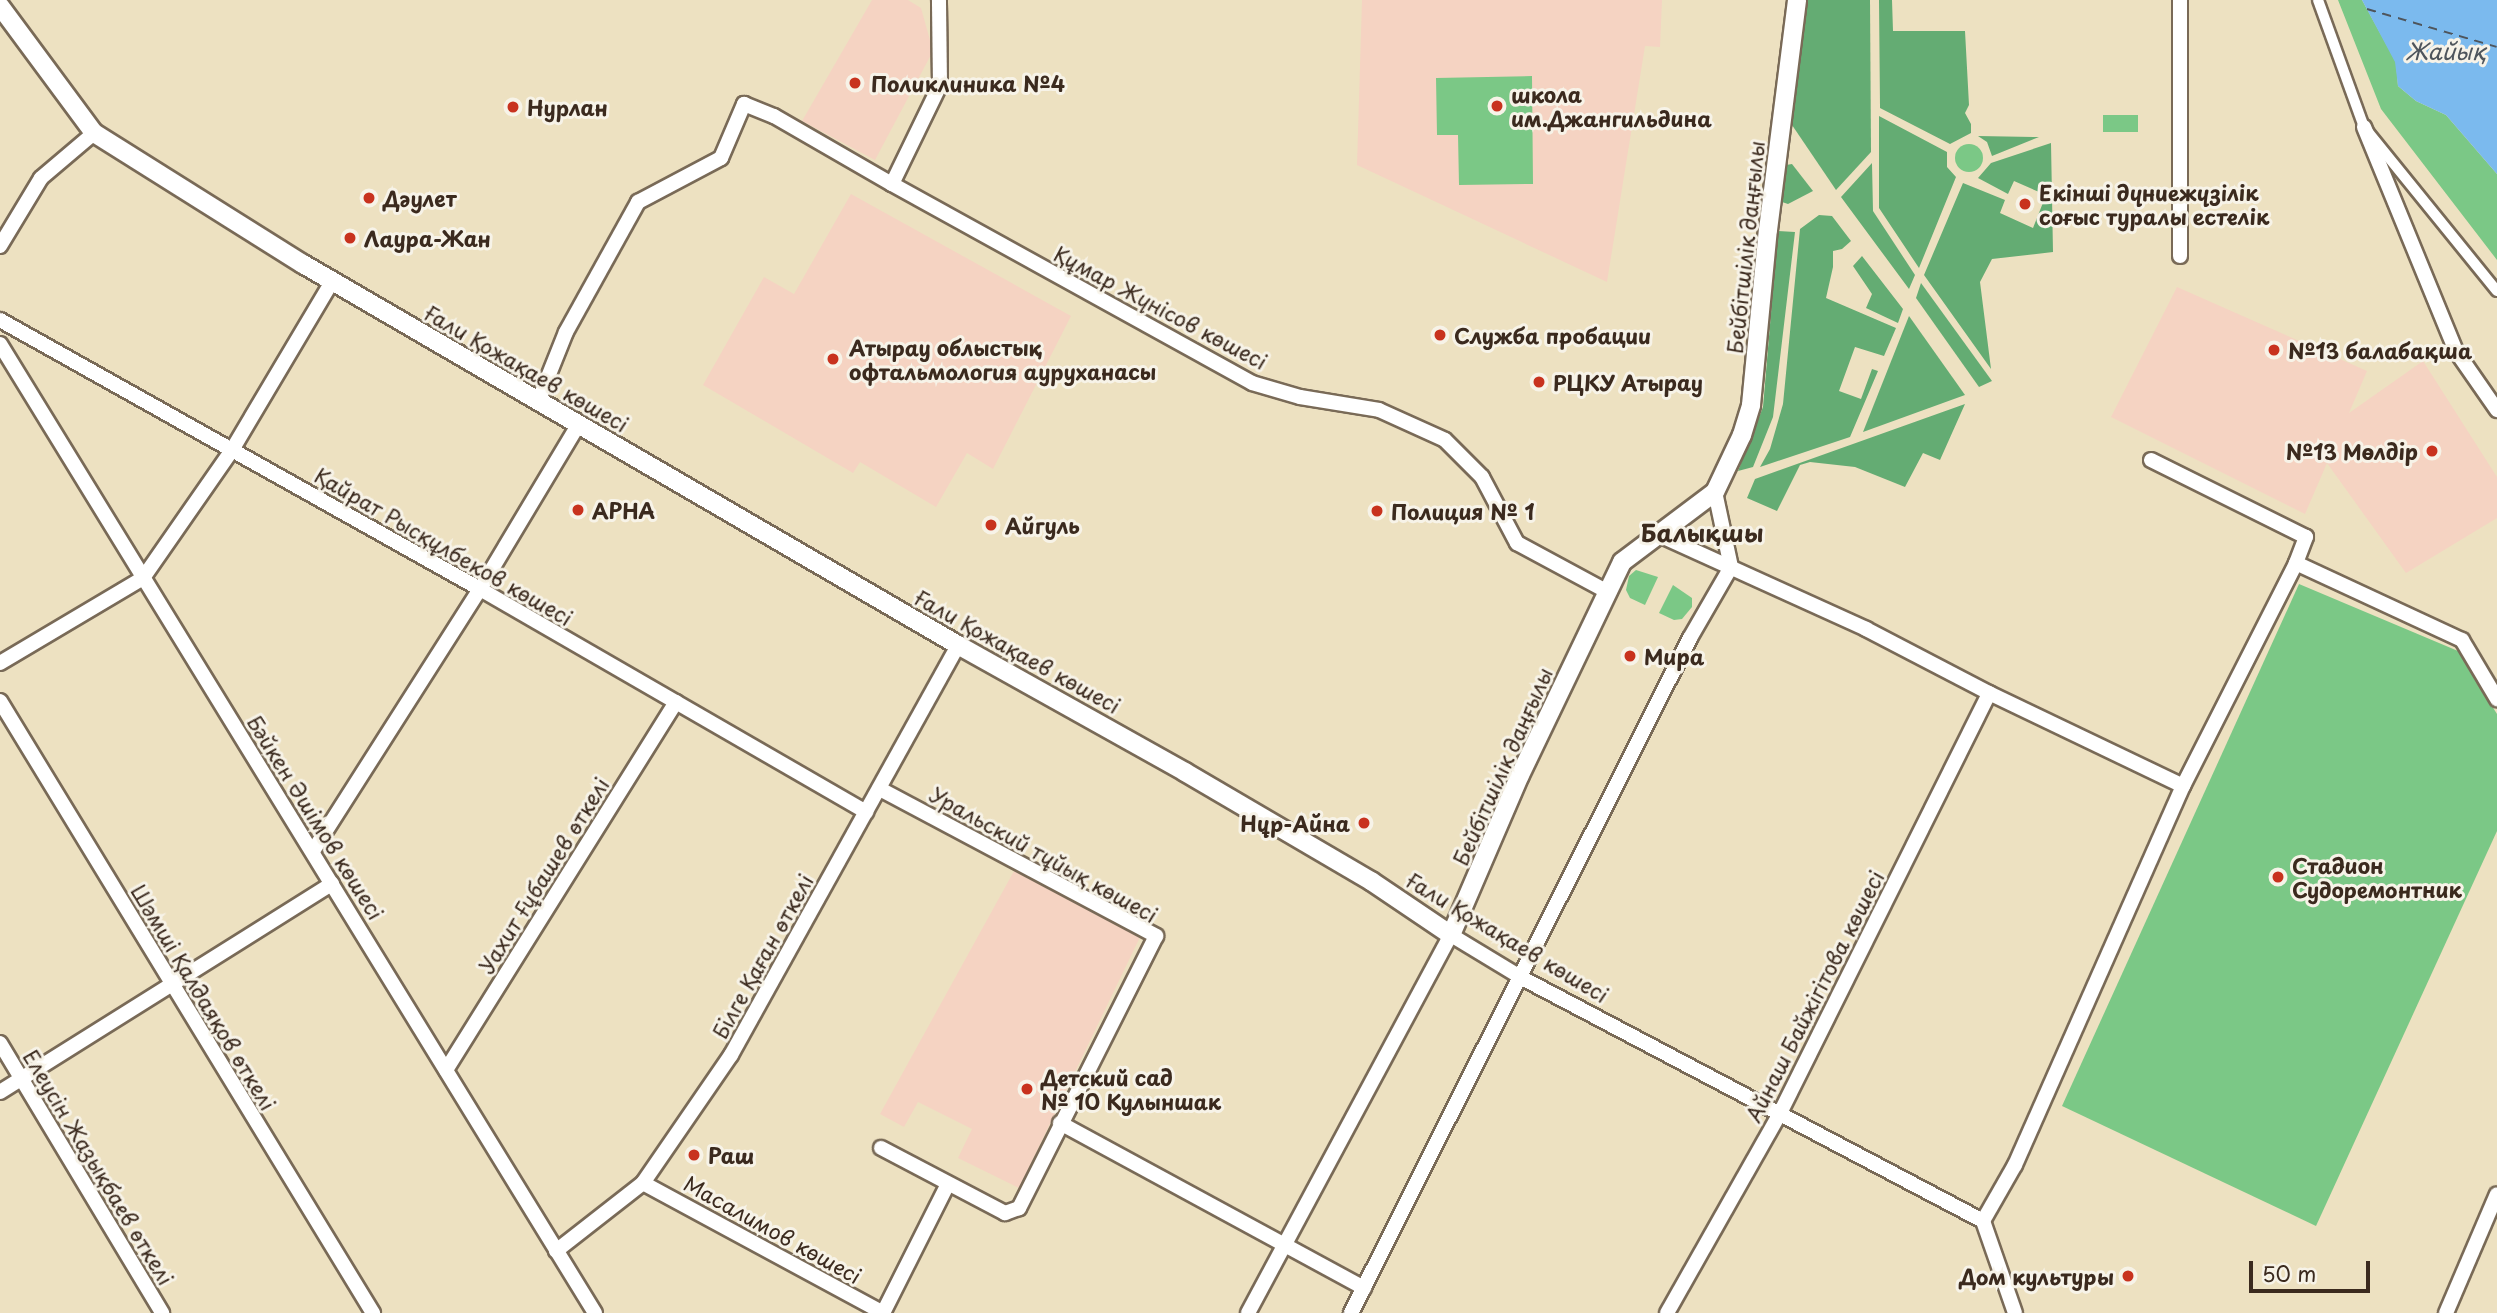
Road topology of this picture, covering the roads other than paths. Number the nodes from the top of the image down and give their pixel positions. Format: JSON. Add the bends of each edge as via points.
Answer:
{"nodes":[{"id":1,"x":939,"y":0,"type":"edge"},
{"id":2,"x":1797,"y":0,"type":"edge"},
{"id":3,"x":2180,"y":0,"type":"edge"},
{"id":4,"x":2318,"y":0,"type":"edge"},
{"id":5,"x":0,"y":6,"type":"edge"},
{"id":6,"x":2364,"y":127,"type":"junction"},
{"id":7,"x":94,"y":133,"type":"junction"},
{"id":8,"x":892,"y":184,"type":"junction"},
{"id":9,"x":0,"y":246,"type":"edge"},
{"id":10,"x":2180,"y":256,"type":"dead end"},
{"id":11,"x":333,"y":280,"type":"junction"},
{"id":12,"x":2497,"y":291,"type":"edge"},
{"id":13,"x":0,"y":320,"type":"edge"},
{"id":14,"x":0,"y":344,"type":"edge"},
{"id":15,"x":538,"y":402,"type":"junction"},
{"id":16,"x":2497,"y":410,"type":"edge"},
{"id":17,"x":578,"y":425,"type":"junction"},
{"id":18,"x":232,"y":450,"type":"junction"},
{"id":19,"x":2151,"y":460,"type":"dead end"},
{"id":20,"x":1715,"y":492,"type":"junction"},
{"id":21,"x":1657,"y":534,"type":"junction"},
{"id":22,"x":2296,"y":563,"type":"junction"},
{"id":23,"x":1731,"y":567,"type":"junction"},
{"id":24,"x":143,"y":578,"type":"junction"},
{"id":25,"x":480,"y":589,"type":"junction"},
{"id":26,"x":1608,"y":592,"type":"junction"},
{"id":27,"x":958,"y":645,"type":"junction"},
{"id":28,"x":0,"y":663,"type":"edge"},
{"id":29,"x":1989,"y":693,"type":"junction"},
{"id":30,"x":2497,"y":699,"type":"edge"},
{"id":31,"x":0,"y":701,"type":"edge"},
{"id":32,"x":676,"y":702,"type":"junction"},
{"id":33,"x":2183,"y":786,"type":"junction"},
{"id":34,"x":880,"y":789,"type":"junction"},
{"id":35,"x":866,"y":812,"type":"junction"},
{"id":36,"x":313,"y":851,"type":"junction"},
{"id":37,"x":332,"y":884,"type":"junction"},
{"id":38,"x":1451,"y":936,"type":"junction"},
{"id":39,"x":1522,"y":978,"type":"junction"},
{"id":40,"x":170,"y":984,"type":"junction"},
{"id":41,"x":0,"y":1043,"type":"edge"},
{"id":42,"x":446,"y":1070,"type":"junction"},
{"id":43,"x":21,"y":1079,"type":"junction"},
{"id":44,"x":0,"y":1092,"type":"edge"},
{"id":45,"x":1779,"y":1115,"type":"junction"},
{"id":46,"x":1060,"y":1123,"type":"junction"},
{"id":47,"x":881,"y":1148,"type":"dead end"},
{"id":48,"x":643,"y":1183,"type":"junction"},
{"id":49,"x":948,"y":1184,"type":"junction"},
{"id":50,"x":2497,"y":1194,"type":"edge"},
{"id":51,"x":1983,"y":1222,"type":"junction"},
{"id":52,"x":1282,"y":1245,"type":"junction"},
{"id":53,"x":556,"y":1251,"type":"junction"},
{"id":54,"x":1364,"y":1288,"type":"junction"},
{"id":55,"x":162,"y":1313,"type":"edge"},
{"id":56,"x":373,"y":1313,"type":"edge"},
{"id":57,"x":595,"y":1313,"type":"edge"},
{"id":58,"x":883,"y":1313,"type":"edge"},
{"id":59,"x":1248,"y":1313,"type":"edge"},
{"id":60,"x":1351,"y":1313,"type":"edge"},
{"id":61,"x":1667,"y":1313,"type":"edge"},
{"id":62,"x":2015,"y":1313,"type":"edge"},
{"id":63,"x":2446,"y":1313,"type":"edge"}],
"edges":[{"from":1,"to":8,"type":"street","via":[[940,85]]},
{"from":2,"to":20,"type":"street","name":"Бейбітшілік даңғылы","via":[[1751,405]]},
{"from":3,"to":10,"type":"street"},
{"from":4,"to":6,"type":"street"},
{"from":5,"to":7,"type":"street","name":"Ғали Қожақаев көшесі"},
{"from":6,"to":12,"type":"street"},
{"from":6,"to":16,"type":"street","via":[[2456,351]]},
{"from":7,"to":9,"type":"street","via":[[41,178]]},
{"from":7,"to":11,"type":"street","name":"Ғали Қожақаев көшесі"},
{"from":8,"to":15,"type":"street","name":"Құмар Жүнісов көшесі","via":[[774,116],[744,104],[721,158],[638,202],[566,332]]},
{"from":8,"to":26,"type":"street","name":"Құмар Жүнісов көшесі","via":[[1252,383],[1300,397],[1379,410],[1445,440],[1482,477],[1517,543]]},
{"from":11,"to":15,"type":"street","name":"Ғали Қожақаев көшесі"},
{"from":11,"to":18,"type":"street"},
{"from":13,"to":18,"type":"street","name":"Қайрат Рысқұлбеков көшесі"},
{"from":14,"to":24,"type":"street","name":"Бәйкен Әшімов көшесі"},
{"from":15,"to":17,"type":"street","name":"Ғали Қожақаев көшесі"},
{"from":17,"to":25,"type":"street"},
{"from":17,"to":27,"type":"street","name":"Ғали Қожақаев көшесі"},
{"from":18,"to":24,"type":"street"},
{"from":18,"to":25,"type":"street","name":"Қайрат Рысқұлбеков көшесі"},
{"from":19,"to":22,"type":"street","via":[[2306,537]]},
{"from":20,"to":21,"type":"street","name":"Бейбітшілік даңғылы"},
{"from":20,"to":23,"type":"street"},
{"from":21,"to":23,"type":"street"},
{"from":21,"to":26,"type":"street","name":"Бейбітшілік даңғылы","via":[[1622,562]]},
{"from":22,"to":30,"type":"street","via":[[2462,640]]},
{"from":22,"to":33,"type":"street"},
{"from":23,"to":29,"type":"street","via":[[1866,629]]},
{"from":23,"to":39,"type":"street","via":[[1690,638]]},
{"from":24,"to":28,"type":"street"},
{"from":24,"to":36,"type":"street","name":"Бәйкен Әшімов көшесі"},
{"from":25,"to":32,"type":"street","name":"Қайрат Рысқұлбеков көшесі"},
{"from":25,"to":36,"type":"street"},
{"from":26,"to":38,"type":"street","name":"Бейбітшілік даңғылы","via":[[1520,775]]},
{"from":27,"to":34,"type":"street","name":"Білге Қаған өткелі"},
{"from":27,"to":38,"type":"street","name":"Ғали Қожақаев көшесі","via":[[1371,881]]},
{"from":29,"to":33,"type":"street"},
{"from":29,"to":45,"type":"street","name":"Айнаш Байжігітова көшесі"},
{"from":31,"to":40,"type":"street","name":"Шәмші Қалдаяқов өткелі"},
{"from":32,"to":35,"type":"street","name":"Қайрат Рысқұлбеков көшесі"},
{"from":32,"to":42,"type":"street","name":"Уахит Ғұбашев өткелі"},
{"from":33,"to":51,"type":"street","via":[[2015,1165]]},
{"from":34,"to":35,"type":"street","name":"Білге Қаған өткелі"},
{"from":34,"to":46,"type":"street","name":"Уральский тұйық көшесі","via":[[1156,936]]},
{"from":35,"to":48,"type":"street","name":"Білге Қаған өткелі","via":[[731,1055]]},
{"from":36,"to":37,"type":"street","name":"Бәйкен Әшімов көшесі"},
{"from":37,"to":40,"type":"street"},
{"from":37,"to":42,"type":"street","name":"Бәйкен Әшімов көшесі"},
{"from":38,"to":39,"type":"street","name":"Ғали Қожақаев көшесі"},
{"from":38,"to":52,"type":"street","name":"Бейбітшілік даңғылы"},
{"from":39,"to":45,"type":"street","name":"Ғали Қожақаев көшесі"},
{"from":39,"to":54,"type":"street"},
{"from":40,"to":43,"type":"street"},
{"from":40,"to":56,"type":"street","name":"Шәмші Қалдаяқов өткелі"},
{"from":41,"to":43,"type":"street","name":"Елеусін Жазықбаев өткелі"},
{"from":42,"to":53,"type":"street","name":"Бәйкен Әшімов көшесі"},
{"from":43,"to":44,"type":"street"},
{"from":43,"to":55,"type":"street","name":"Елеусін Жазықбаев өткелі"},
{"from":45,"to":51,"type":"street","name":"Ғали Қожақаев көшесі"},
{"from":45,"to":61,"type":"street","name":"Айнаш Байжігітова көшесі"},
{"from":46,"to":49,"type":"street","name":"Уральский тұйық көшесі","via":[[1013,1212],[1005,1213]]},
{"from":46,"to":52,"type":"street"},
{"from":47,"to":49,"type":"street","name":"Уральский тұйық көшесі"},
{"from":48,"to":53,"type":"street","name":"Білге Қаған өткелі"},
{"from":48,"to":58,"type":"street","name":"Масалимов көшесі"},
{"from":49,"to":58,"type":"street"},
{"from":50,"to":63,"type":"street"},
{"from":51,"to":62,"type":"street"},
{"from":52,"to":54,"type":"street"},
{"from":52,"to":59,"type":"street","name":"Бейбітшілік даңғылы"},
{"from":53,"to":57,"type":"street","name":"Бәйкен Әшімов көшесі"},
{"from":54,"to":60,"type":"street"}]}
